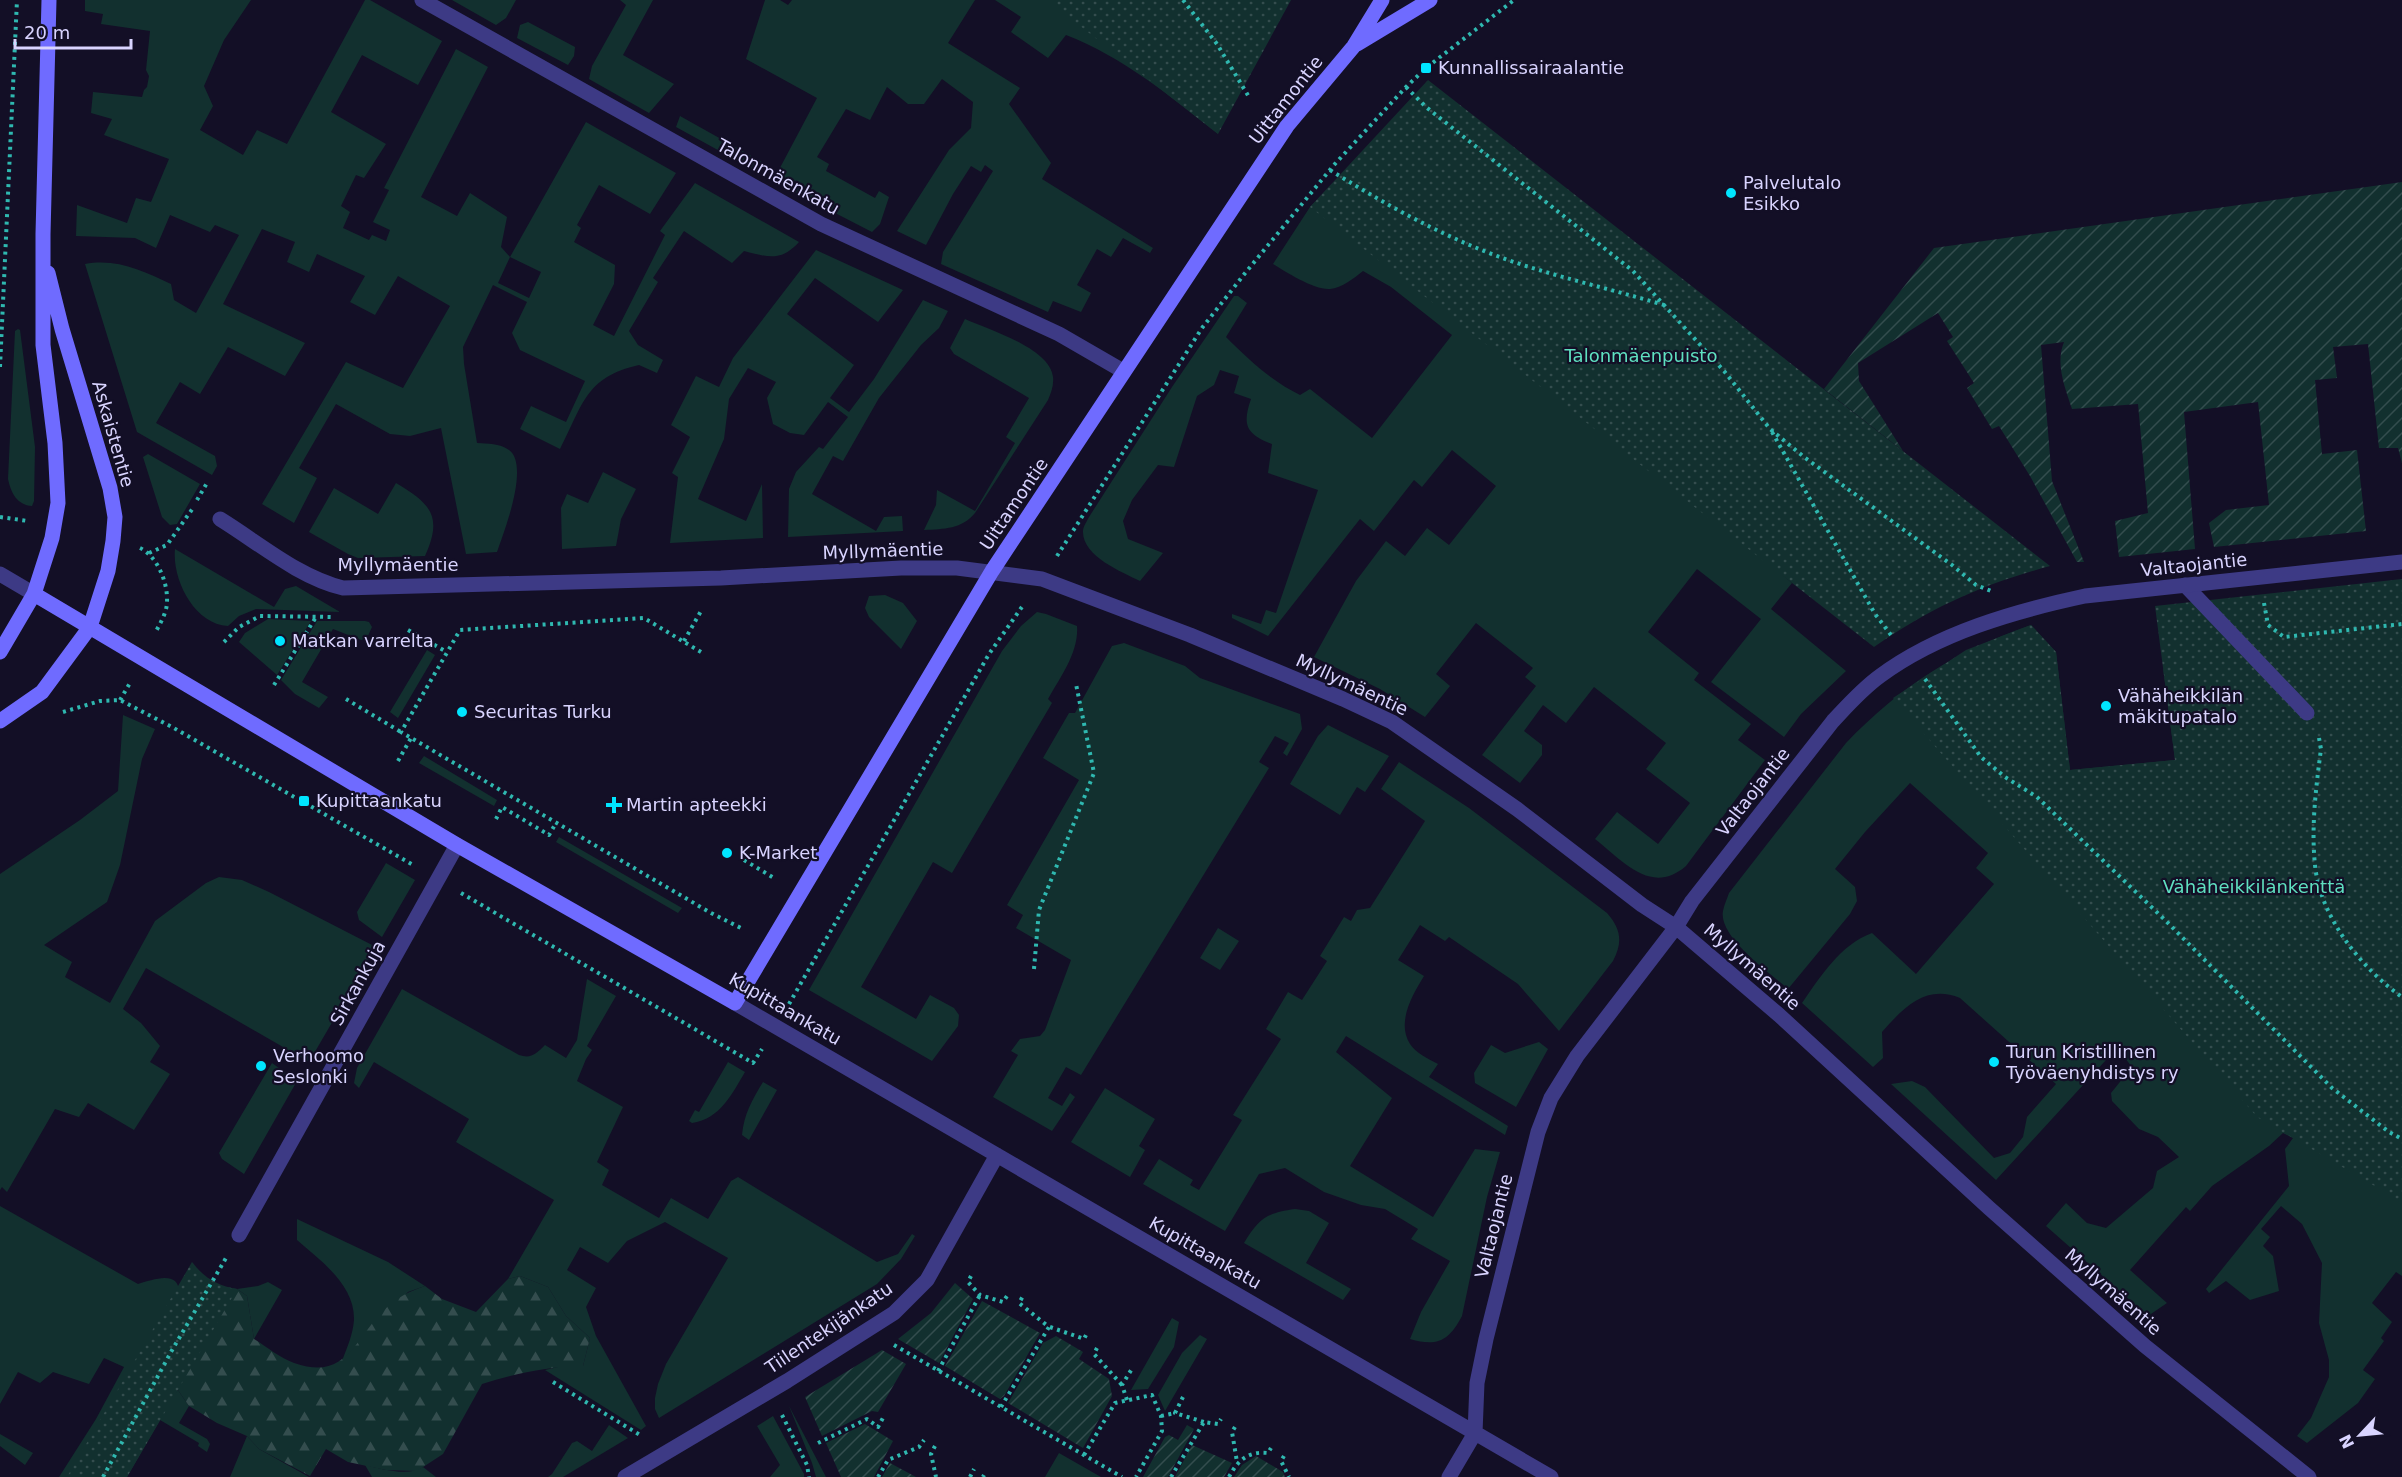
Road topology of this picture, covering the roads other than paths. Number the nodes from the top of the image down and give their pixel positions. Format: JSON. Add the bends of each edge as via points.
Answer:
{"nodes":[{"id":1,"x":49,"y":0,"type":"edge"},
{"id":2,"x":422,"y":0,"type":"edge"},
{"id":3,"x":1382,"y":0,"type":"edge"},
{"id":4,"x":1430,"y":0,"type":"edge"},
{"id":5,"x":1354,"y":46,"type":"junction"},
{"id":6,"x":42,"y":252,"type":"junction"},
{"id":7,"x":1123,"y":371,"type":"junction"},
{"id":8,"x":220,"y":519,"type":"dead end"},
{"id":9,"x":2402,"y":562,"type":"edge"},
{"id":10,"x":992,"y":571,"type":"junction"},
{"id":11,"x":0,"y":574,"type":"edge"},
{"id":12,"x":2185,"y":585,"type":"junction"},
{"id":13,"x":34,"y":594,"type":"junction"},
{"id":14,"x":90,"y":627,"type":"junction"},
{"id":15,"x":0,"y":652,"type":"edge"},
{"id":16,"x":2307,"y":713,"type":"road end"},
{"id":17,"x":0,"y":721,"type":"edge"},
{"id":18,"x":457,"y":845,"type":"junction"},
{"id":19,"x":1676,"y":927,"type":"junction"},
{"id":20,"x":735,"y":1003,"type":"junction"},
{"id":21,"x":997,"y":1155,"type":"junction"},
{"id":22,"x":239,"y":1235,"type":"road end"},
{"id":23,"x":1475,"y":1433,"type":"junction"},
{"id":24,"x":625,"y":1477,"type":"edge"},
{"id":25,"x":1449,"y":1477,"type":"edge"},
{"id":26,"x":1551,"y":1477,"type":"edge"},
{"id":27,"x":2309,"y":1477,"type":"edge"}],
"edges":[{"from":1,"to":6,"type":"street","name":"Askaistentie"},
{"from":2,"to":7,"type":"street","name":"Talonmäenkatu","via":[[821,224],[1059,334]]},
{"from":3,"to":5,"type":"street","name":"Uittamontie"},
{"from":4,"to":5,"type":"street","name":"Uittamontie"},
{"from":5,"to":7,"type":"street","name":"Uittamontie","via":[[1287,126]]},
{"from":6,"to":13,"type":"street","name":"Askaistentie","via":[[43,345],[58,503],[52,538]]},
{"from":6,"to":14,"type":"street","name":"Askaistentie","via":[[110,488],[115,518],[108,571]]},
{"from":7,"to":10,"type":"street","name":"Uittamontie"},
{"from":8,"to":10,"type":"street","name":"Myllymäentie","via":[[303,572],[343,588],[721,578],[901,568]]},
{"from":9,"to":12,"type":"street","name":"Valtaojantie"},
{"from":10,"to":19,"type":"street","name":"Myllymäentie","via":[[1042,579],[1190,635],[1392,722]]},
{"from":10,"to":20,"type":"street","name":"Uittamontie"},
{"from":11,"to":13,"type":"street","name":"Kupittaankatu"},
{"from":12,"to":16,"type":"street"},
{"from":12,"to":19,"type":"street","name":"Valtaojantie","via":[[2055,602],[1973,628],[1881,675],[1833,721],[1692,901]]},
{"from":13,"to":14,"type":"street","name":"Kupittaankatu"},
{"from":13,"to":15,"type":"street","name":"Askaistentie"},
{"from":14,"to":17,"type":"street","name":"Askaistentie","via":[[42,692]]},
{"from":14,"to":18,"type":"street","name":"Kupittaankatu"},
{"from":18,"to":20,"type":"street","name":"Kupittaankatu"},
{"from":18,"to":22,"type":"street","name":"Sirkankuja"},
{"from":19,"to":23,"type":"street","name":"Valtaojantie","via":[[1577,1056],[1551,1098],[1538,1132],[1486,1339],[1477,1383]]},
{"from":19,"to":27,"type":"street","name":"Myllymäentie","via":[[2137,1340]]},
{"from":20,"to":21,"type":"street","name":"Kupittaankatu"},
{"from":21,"to":23,"type":"street","name":"Kupittaankatu"},
{"from":21,"to":24,"type":"street","name":"Tiilentekijänkatu","via":[[927,1280],[894,1313],[787,1382]]},
{"from":23,"to":25,"type":"street"},
{"from":23,"to":26,"type":"street","name":"Kupittaankatu"}]}
